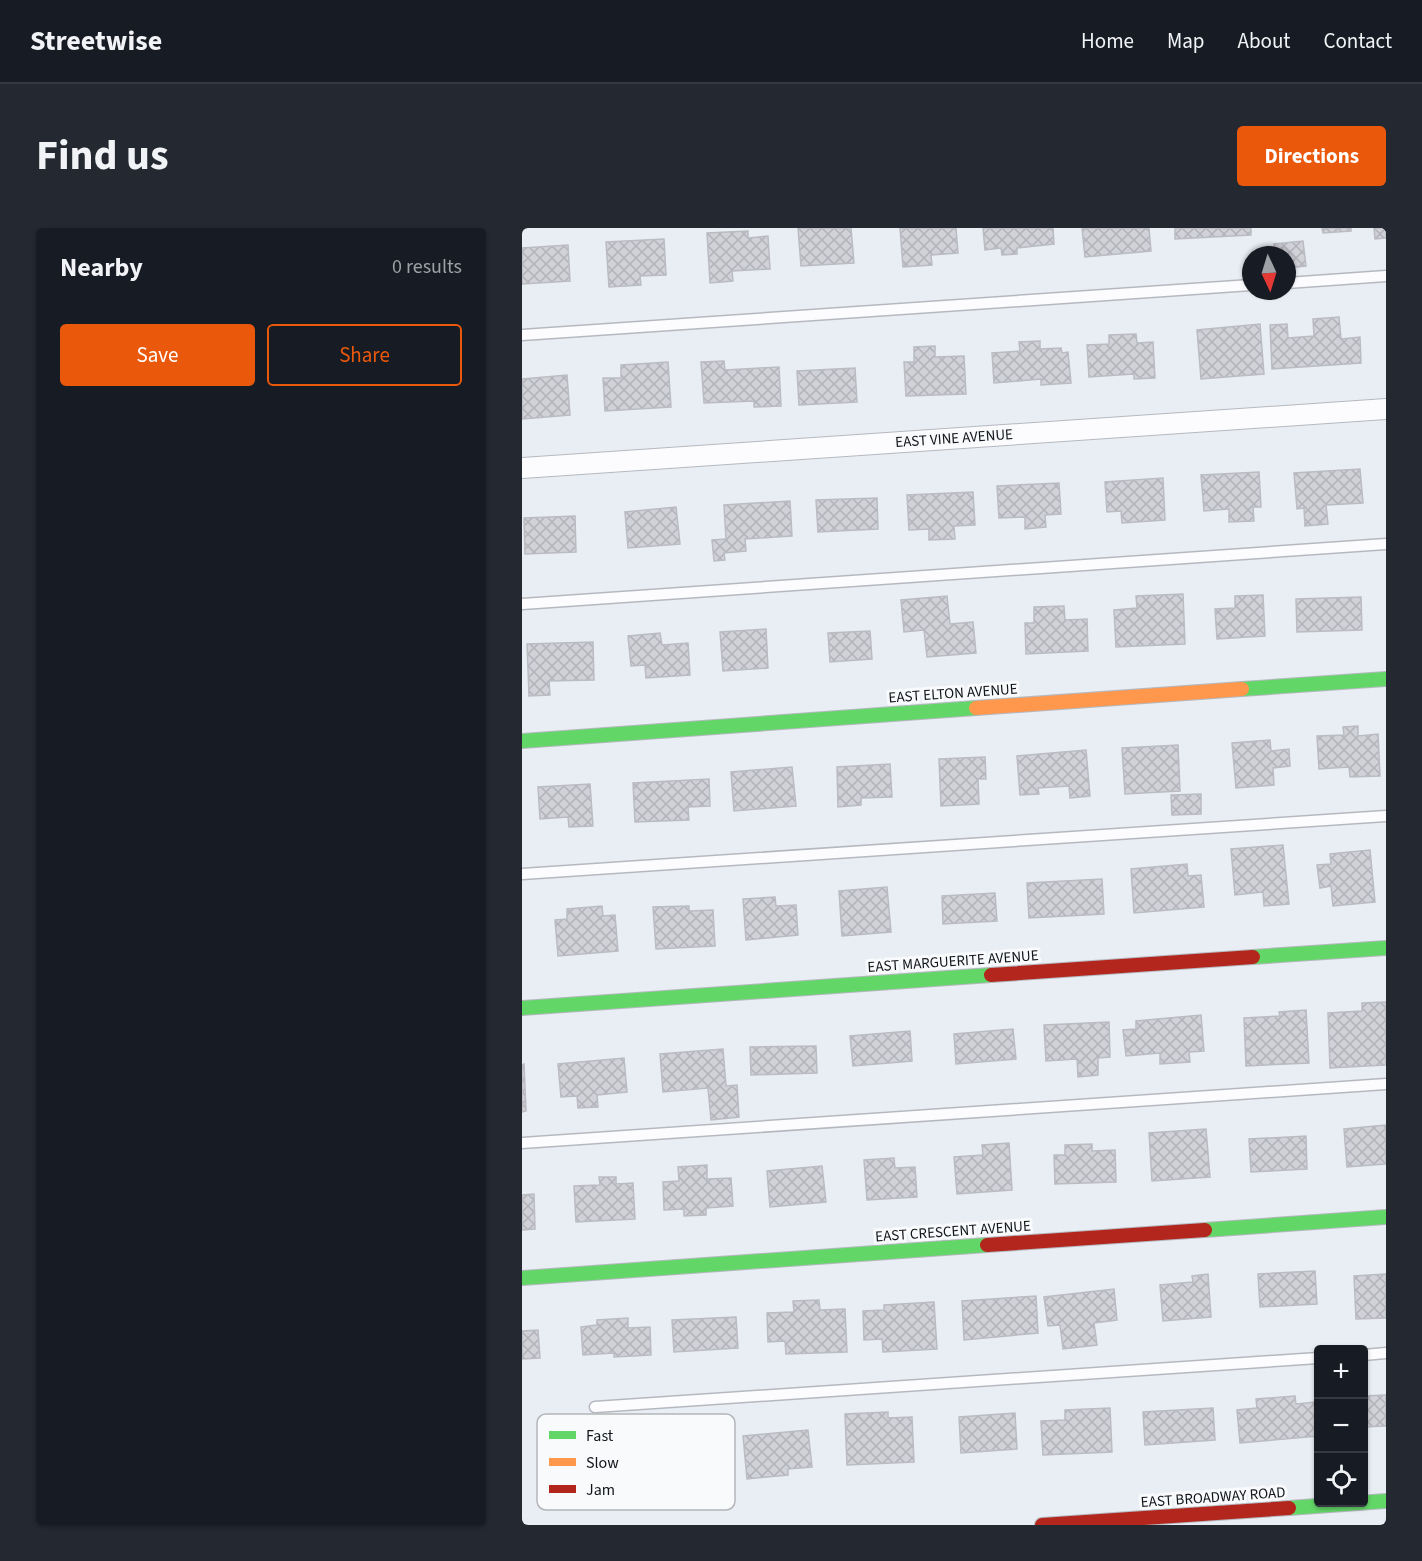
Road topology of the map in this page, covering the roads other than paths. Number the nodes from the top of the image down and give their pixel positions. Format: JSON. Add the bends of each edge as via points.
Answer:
{"nodes":[{"id":1,"x":1386,"y":276,"type":"edge"},
{"id":2,"x":1296,"y":282,"type":"edge"},
{"id":3,"x":1242,"y":286,"type":"edge"},
{"id":4,"x":522,"y":335,"type":"edge"},
{"id":5,"x":1386,"y":409,"type":"edge"},
{"id":6,"x":522,"y":468,"type":"edge"},
{"id":7,"x":1386,"y":544,"type":"edge"},
{"id":8,"x":522,"y":604,"type":"edge"},
{"id":9,"x":1386,"y":679,"type":"edge"},
{"id":10,"x":522,"y":741,"type":"edge"},
{"id":11,"x":1386,"y":816,"type":"edge"},
{"id":12,"x":522,"y":874,"type":"edge"},
{"id":13,"x":1386,"y":948,"type":"edge"},
{"id":14,"x":522,"y":1008,"type":"edge"},
{"id":15,"x":1386,"y":1084,"type":"edge"},
{"id":16,"x":522,"y":1143,"type":"edge"},
{"id":17,"x":1386,"y":1217,"type":"edge"},
{"id":18,"x":522,"y":1278,"type":"edge"},
{"id":19,"x":1386,"y":1353,"type":"edge"},
{"id":20,"x":1368,"y":1355,"type":"edge"},
{"id":21,"x":1314,"y":1358,"type":"edge"},
{"id":22,"x":595,"y":1407,"type":"dead end"},
{"id":23,"x":1386,"y":1501,"type":"edge"},
{"id":24,"x":1368,"y":1502,"type":"edge"},
{"id":25,"x":1314,"y":1506,"type":"edge"},
{"id":26,"x":1328,"y":1507,"type":"edge"},
{"id":27,"x":1041,"y":1525,"type":"edge"},
{"id":28,"x":1329,"y":1525,"type":"edge"}],
"edges":[{"from":1,"to":2,"type":"lane"},
{"from":3,"to":4,"type":"lane"},
{"from":5,"to":6,"type":"street","name":"EAST VINE AVENUE"},
{"from":7,"to":8,"type":"lane"},
{"from":9,"to":10,"type":"street","name":"EAST ELTON AVENUE"},
{"from":11,"to":12,"type":"lane"},
{"from":13,"to":14,"type":"street","name":"EAST MARGUERITE AVENUE"},
{"from":15,"to":16,"type":"lane"},
{"from":17,"to":18,"type":"street","name":"EAST CRESCENT AVENUE"},
{"from":19,"to":20,"type":"lane"},
{"from":21,"to":22,"type":"lane"},
{"from":23,"to":24,"type":"street","name":"EAST BROADWAY ROAD"},
{"from":25,"to":27,"type":"street","name":"EAST BROADWAY ROAD"},
{"from":26,"to":28,"type":"street"}]}
